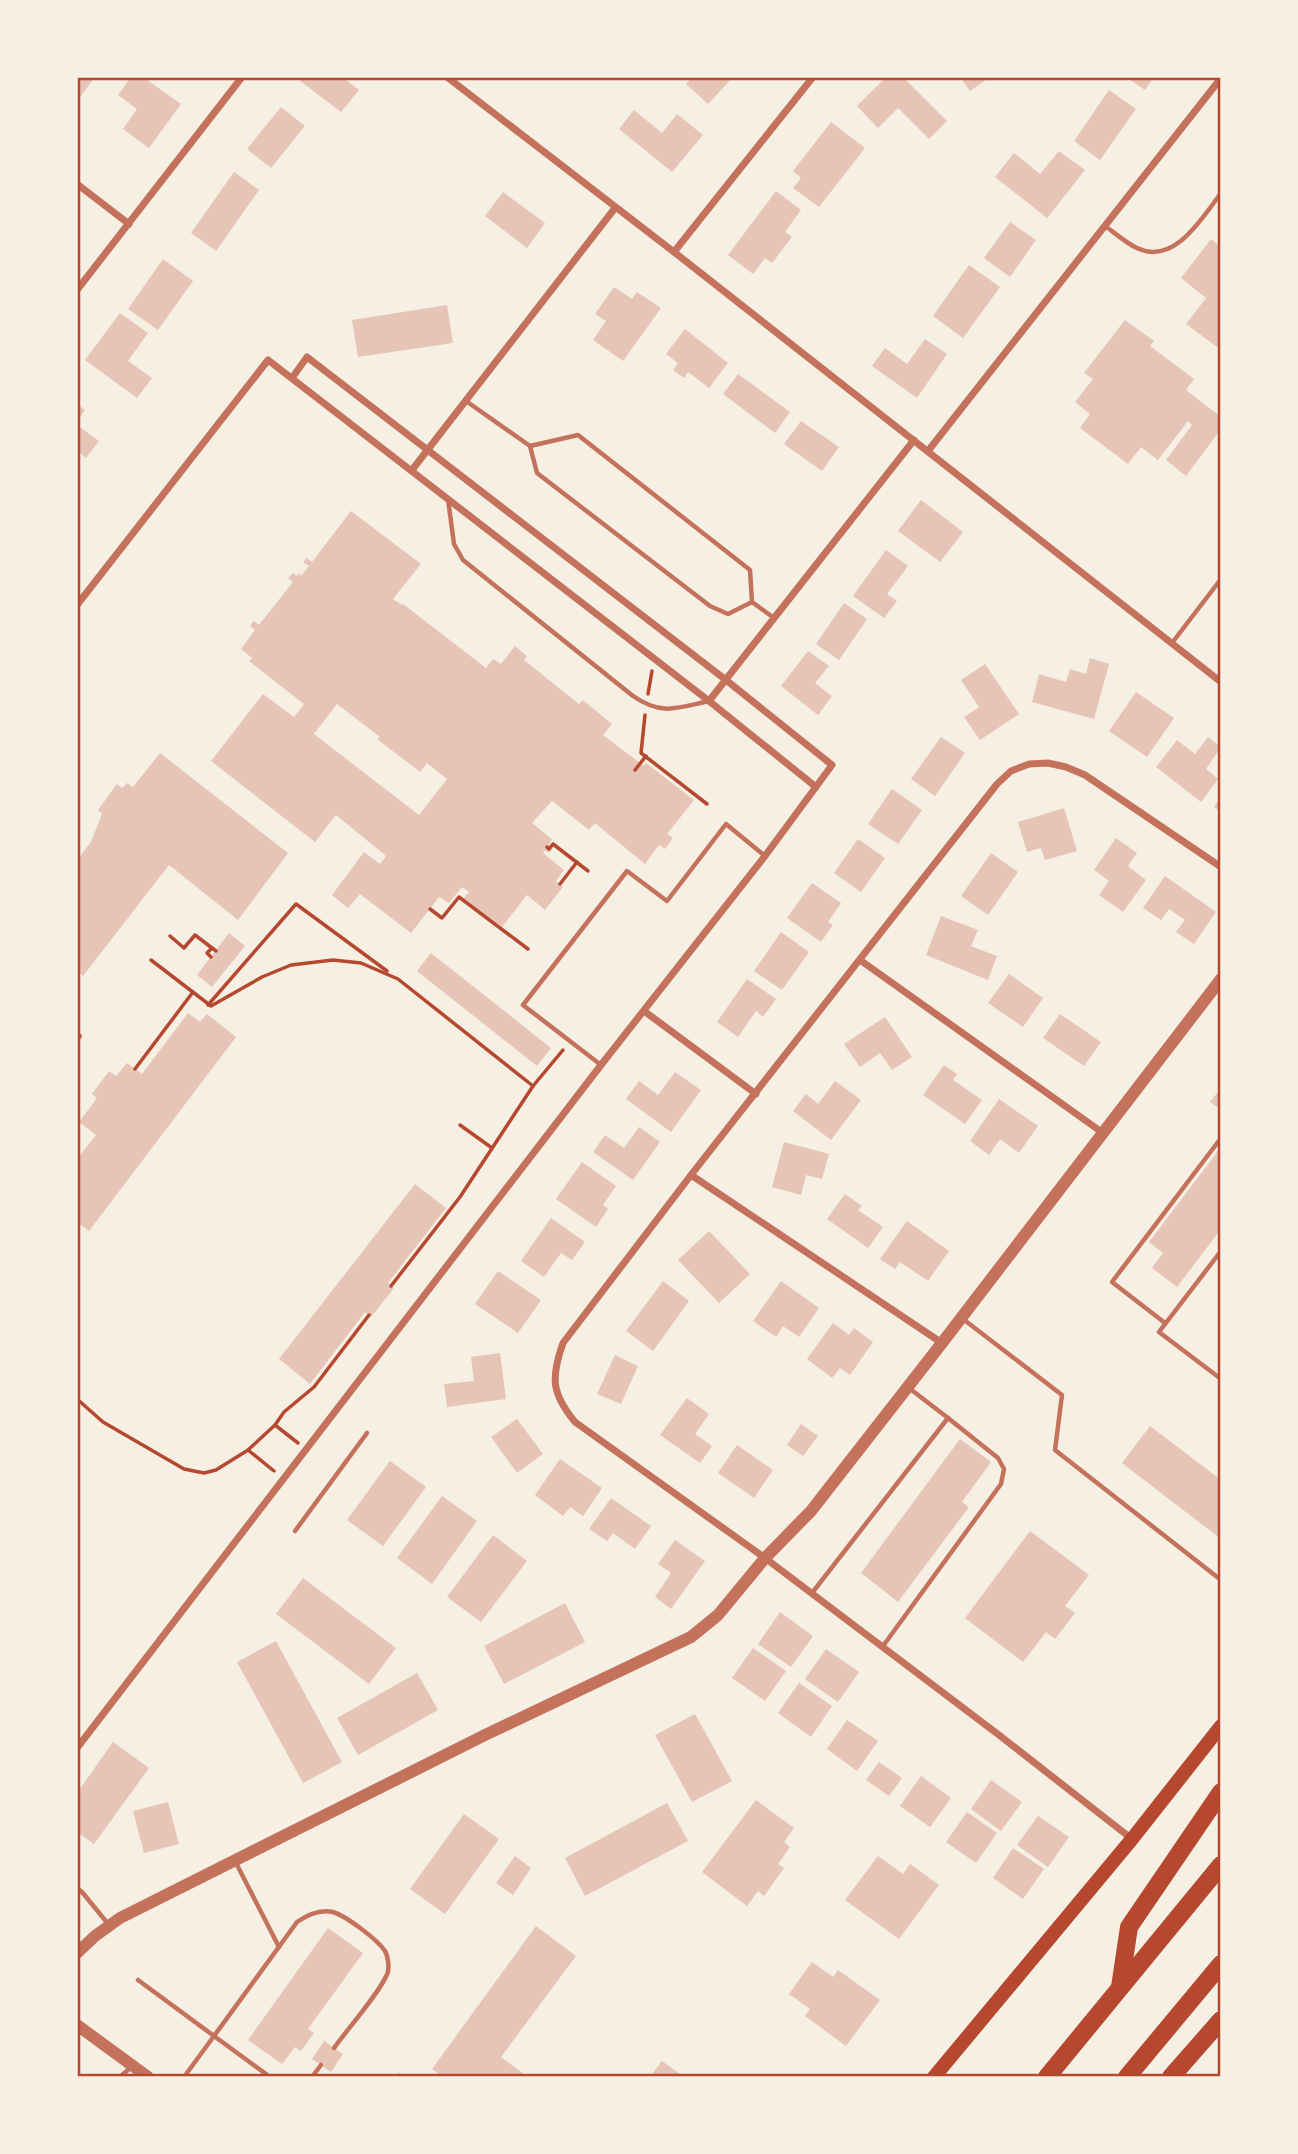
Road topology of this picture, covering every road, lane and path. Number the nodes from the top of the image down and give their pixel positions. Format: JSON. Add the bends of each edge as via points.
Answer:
{"nodes":[{"id":1,"x":242,"y":77,"type":"edge"},
{"id":2,"x":447,"y":77,"type":"edge"},
{"id":3,"x":813,"y":77,"type":"edge"},
{"id":4,"x":1221,"y":78,"type":"edge"},
{"id":5,"x":77,"y":184,"type":"edge"},
{"id":6,"x":1221,"y":193,"type":"edge"},
{"id":7,"x":615,"y":208,"type":"junction"},
{"id":8,"x":129,"y":223,"type":"junction"},
{"id":9,"x":1105,"y":226,"type":"junction"},
{"id":10,"x":674,"y":253,"type":"junction"},
{"id":11,"x":77,"y":290,"type":"edge"},
{"id":12,"x":292,"y":378,"type":"junction"},
{"id":13,"x":466,"y":401,"type":"junction"},
{"id":14,"x":914,"y":440,"type":"junction"},
{"id":15,"x":530,"y":446,"type":"junction"},
{"id":16,"x":428,"y":450,"type":"junction"},
{"id":17,"x":929,"y":451,"type":"junction"},
{"id":18,"x":412,"y":470,"type":"junction"},
{"id":19,"x":448,"y":498,"type":"junction"},
{"id":20,"x":1221,"y":579,"type":"edge"},
{"id":21,"x":752,"y":602,"type":"junction"},
{"id":22,"x":77,"y":606,"type":"edge"},
{"id":23,"x":774,"y":618,"type":"junction"},
{"id":24,"x":1172,"y":643,"type":"junction"},
{"id":25,"x":659,"y":662,"type":"junction"},
{"id":26,"x":726,"y":680,"type":"junction"},
{"id":27,"x":1221,"y":682,"type":"edge"},
{"id":28,"x":647,"y":696,"type":"dead end"},
{"id":29,"x":709,"y":701,"type":"junction"},
{"id":30,"x":645,"y":715,"type":"dead end"},
{"id":31,"x":646,"y":756,"type":"junction"},
{"id":32,"x":635,"y":770,"type":"dead end"},
{"id":33,"x":816,"y":787,"type":"junction"},
{"id":34,"x":707,"y":804,"type":"dead end"},
{"id":35,"x":547,"y":847,"type":"dead end"},
{"id":36,"x":765,"y":856,"type":"junction"},
{"id":37,"x":577,"y":862,"type":"junction"},
{"id":38,"x":1221,"y":867,"type":"edge"},
{"id":39,"x":588,"y":871,"type":"dead end"},
{"id":40,"x":560,"y":884,"type":"dead end"},
{"id":41,"x":430,"y":909,"type":"dead end"},
{"id":42,"x":170,"y":936,"type":"dead end"},
{"id":43,"x":528,"y":949,"type":"dead end"},
{"id":44,"x":211,"y":957,"type":"dead end"},
{"id":45,"x":151,"y":960,"type":"dead end"},
{"id":46,"x":860,"y":960,"type":"junction"},
{"id":47,"x":398,"y":979,"type":"junction"},
{"id":48,"x":1221,"y":979,"type":"edge"},
{"id":49,"x":193,"y":992,"type":"junction"},
{"id":50,"x":208,"y":1005,"type":"junction"},
{"id":51,"x":644,"y":1011,"type":"junction"},
{"id":52,"x":77,"y":1034,"type":"edge"},
{"id":53,"x":77,"y":1040,"type":"edge"},
{"id":54,"x":570,"y":1041,"type":"junction"},
{"id":55,"x":601,"y":1065,"type":"junction"},
{"id":56,"x":135,"y":1069,"type":"dead end"},
{"id":57,"x":533,"y":1086,"type":"junction"},
{"id":58,"x":756,"y":1094,"type":"junction"},
{"id":59,"x":460,"y":1125,"type":"dead end"},
{"id":60,"x":1103,"y":1133,"type":"junction"},
{"id":61,"x":1221,"y":1138,"type":"edge"},
{"id":62,"x":492,"y":1148,"type":"junction"},
{"id":63,"x":691,"y":1175,"type":"junction"},
{"id":64,"x":1221,"y":1251,"type":"edge"},
{"id":65,"x":391,"y":1286,"type":"dead end"},
{"id":66,"x":369,"y":1315,"type":"dead end"},
{"id":67,"x":962,"y":1318,"type":"junction"},
{"id":68,"x":1166,"y":1323,"type":"junction"},
{"id":69,"x":942,"y":1343,"type":"junction"},
{"id":70,"x":1221,"y":1379,"type":"edge"},
{"id":71,"x":908,"y":1388,"type":"junction"},
{"id":72,"x":77,"y":1399,"type":"edge"},
{"id":73,"x":948,"y":1418,"type":"junction"},
{"id":74,"x":275,"y":1425,"type":"junction"},
{"id":75,"x":367,"y":1433,"type":"dead end"},
{"id":76,"x":248,"y":1450,"type":"junction"},
{"id":77,"x":307,"y":1450,"type":"junction"},
{"id":78,"x":285,"y":1479,"type":"junction"},
{"id":79,"x":295,"y":1531,"type":"dead end"},
{"id":80,"x":765,"y":1558,"type":"junction"},
{"id":81,"x":1221,"y":1580,"type":"edge"},
{"id":82,"x":812,"y":1594,"type":"junction"},
{"id":83,"x":882,"y":1647,"type":"junction"},
{"id":84,"x":1221,"y":1726,"type":"edge"},
{"id":85,"x":77,"y":1748,"type":"edge"},
{"id":86,"x":1221,"y":1792,"type":"edge"},
{"id":87,"x":1132,"y":1839,"type":"junction"},
{"id":88,"x":234,"y":1861,"type":"junction"},
{"id":89,"x":1221,"y":1865,"type":"edge"},
{"id":90,"x":77,"y":1888,"type":"edge"},
{"id":91,"x":109,"y":1926,"type":"junction"},
{"id":92,"x":279,"y":1947,"type":"junction"},
{"id":93,"x":77,"y":1953,"type":"edge"},
{"id":94,"x":1221,"y":1964,"type":"edge"},
{"id":95,"x":138,"y":1980,"type":"dead end"},
{"id":96,"x":1120,"y":1989,"type":"junction"},
{"id":97,"x":1221,"y":2020,"type":"edge"},
{"id":98,"x":77,"y":2025,"type":"edge"},
{"id":99,"x":214,"y":2036,"type":"junction"},
{"id":100,"x":334,"y":2048,"type":"dead end"},
{"id":101,"x":132,"y":2066,"type":"junction"},
{"id":102,"x":321,"y":2066,"type":"dead end"},
{"id":103,"x":120,"y":2077,"type":"edge"},
{"id":104,"x":148,"y":2077,"type":"edge"},
{"id":105,"x":184,"y":2077,"type":"edge"},
{"id":106,"x":270,"y":2077,"type":"edge"},
{"id":107,"x":312,"y":2077,"type":"edge"},
{"id":108,"x":934,"y":2077,"type":"edge"},
{"id":109,"x":1046,"y":2077,"type":"edge"},
{"id":110,"x":1127,"y":2077,"type":"edge"},
{"id":111,"x":1171,"y":2077,"type":"edge"}],
"edges":[{"from":1,"to":8,"type":"street"},
{"from":2,"to":7,"type":"street"},
{"from":3,"to":10,"type":"street"},
{"from":4,"to":9,"type":"street"},
{"from":5,"to":8,"type":"street"},
{"from":6,"to":9,"type":"lane","via":[[1187,237],[1163,252],[1138,249]]},
{"from":7,"to":10,"type":"street"},
{"from":7,"to":13,"type":"street"},
{"from":8,"to":11,"type":"street"},
{"from":9,"to":17,"type":"street"},
{"from":10,"to":14,"type":"street"},
{"from":12,"to":16,"type":"street","via":[[307,358]]},
{"from":12,"to":18,"type":"street"},
{"from":12,"to":22,"type":"street","via":[[268,360]]},
{"from":13,"to":15,"type":"lane"},
{"from":13,"to":16,"type":"street"},
{"from":14,"to":17,"type":"street"},
{"from":14,"to":23,"type":"street"},
{"from":15,"to":21,"type":"lane","via":[[537,473],[710,606],[728,614]]},
{"from":15,"to":21,"type":"lane","via":[[578,435],[750,570]]},
{"from":16,"to":18,"type":"street"},
{"from":16,"to":26,"type":"street"},
{"from":17,"to":24,"type":"street"},
{"from":18,"to":19,"type":"street"},
{"from":19,"to":25,"type":"street"},
{"from":19,"to":29,"type":"lane","via":[[454,544],[463,560],[633,696],[664,710]]},
{"from":20,"to":24,"type":"lane"},
{"from":21,"to":23,"type":"lane"},
{"from":23,"to":26,"type":"street"},
{"from":24,"to":27,"type":"street"},
{"from":25,"to":28,"type":"path","via":[[651,673]]},
{"from":25,"to":29,"type":"street"},
{"from":26,"to":29,"type":"street"},
{"from":26,"to":33,"type":"street","via":[[832,765]]},
{"from":29,"to":33,"type":"street"},
{"from":30,"to":31,"type":"path","via":[[641,753]]},
{"from":31,"to":32,"type":"path"},
{"from":31,"to":34,"type":"path"},
{"from":33,"to":36,"type":"street"},
{"from":35,"to":37,"type":"path","via":[[553,844]]},
{"from":36,"to":51,"type":"street"},
{"from":36,"to":54,"type":"lane","via":[[726,824],[667,901],[626,871],[523,1005]]},
{"from":37,"to":39,"type":"path"},
{"from":37,"to":40,"type":"path"},
{"from":38,"to":46,"type":"street","via":[[1085,775],[1048,763],[1029,764],[1011,771],[997,784]]},
{"from":41,"to":43,"type":"path","via":[[442,918],[459,897]]},
{"from":42,"to":44,"type":"path","via":[[184,948],[195,934],[214,949],[208,954]]},
{"from":45,"to":49,"type":"path"},
{"from":46,"to":58,"type":"street"},
{"from":46,"to":60,"type":"street"},
{"from":47,"to":50,"type":"path","via":[[361,963],[314,961],[275,970]]},
{"from":47,"to":50,"type":"path","via":[[296,904]]},
{"from":47,"to":57,"type":"path"},
{"from":48,"to":60,"type":"street"},
{"from":49,"to":50,"type":"path"},
{"from":49,"to":56,"type":"path"},
{"from":51,"to":55,"type":"street"},
{"from":51,"to":58,"type":"street"},
{"from":52,"to":53,"type":"lane"},
{"from":54,"to":55,"type":"lane"},
{"from":54,"to":57,"type":"path"},
{"from":55,"to":77,"type":"street"},
{"from":57,"to":62,"type":"path"},
{"from":58,"to":63,"type":"street"},
{"from":59,"to":62,"type":"path"},
{"from":60,"to":67,"type":"street"},
{"from":61,"to":68,"type":"lane","via":[[1112,1282]]},
{"from":62,"to":65,"type":"path"},
{"from":63,"to":69,"type":"street"},
{"from":63,"to":80,"type":"street","via":[[563,1343],[554,1376],[556,1393],[575,1422]]},
{"from":64,"to":68,"type":"lane"},
{"from":66,"to":74,"type":"path","via":[[314,1387]]},
{"from":67,"to":69,"type":"street"},
{"from":67,"to":81,"type":"lane","via":[[1062,1395],[1055,1450]]},
{"from":68,"to":70,"type":"lane","via":[[1159,1332]]},
{"from":69,"to":71,"type":"street"},
{"from":71,"to":73,"type":"lane"},
{"from":71,"to":80,"type":"street","via":[[811,1511]]},
{"from":72,"to":76,"type":"path","via":[[103,1422],[184,1469],[216,1470]]},
{"from":73,"to":82,"type":"lane"},
{"from":73,"to":83,"type":"lane","via":[[998,1458],[1004,1469],[1001,1484]]},
{"from":74,"to":76,"type":"path"},
{"from":74,"to":77,"type":"path"},
{"from":75,"to":79,"type":"lane"},
{"from":76,"to":78,"type":"path"},
{"from":77,"to":78,"type":"street"},
{"from":78,"to":85,"type":"street"},
{"from":80,"to":82,"type":"street"},
{"from":80,"to":88,"type":"street","via":[[718,1615],[691,1637]]},
{"from":82,"to":83,"type":"street"},
{"from":83,"to":87,"type":"street"},
{"from":84,"to":87,"type":"main road"},
{"from":86,"to":96,"type":"highway","via":[[1129,1927]]},
{"from":87,"to":108,"type":"main road"},
{"from":88,"to":91,"type":"street"},
{"from":88,"to":92,"type":"lane"},
{"from":89,"to":96,"type":"highway"},
{"from":90,"to":91,"type":"lane"},
{"from":91,"to":93,"type":"street"},
{"from":92,"to":99,"type":"lane"},
{"from":92,"to":100,"type":"lane","via":[[297,1922],[323,1911],[344,1917],[386,1952],[388,1971],[382,1983]]},
{"from":94,"to":110,"type":"highway"},
{"from":95,"to":99,"type":"lane"},
{"from":96,"to":109,"type":"highway"},
{"from":97,"to":111,"type":"highway"},
{"from":98,"to":101,"type":"street"},
{"from":99,"to":105,"type":"lane"},
{"from":99,"to":106,"type":"lane"},
{"from":101,"to":103,"type":"lane"},
{"from":101,"to":104,"type":"street"},
{"from":102,"to":107,"type":"lane"}]}
